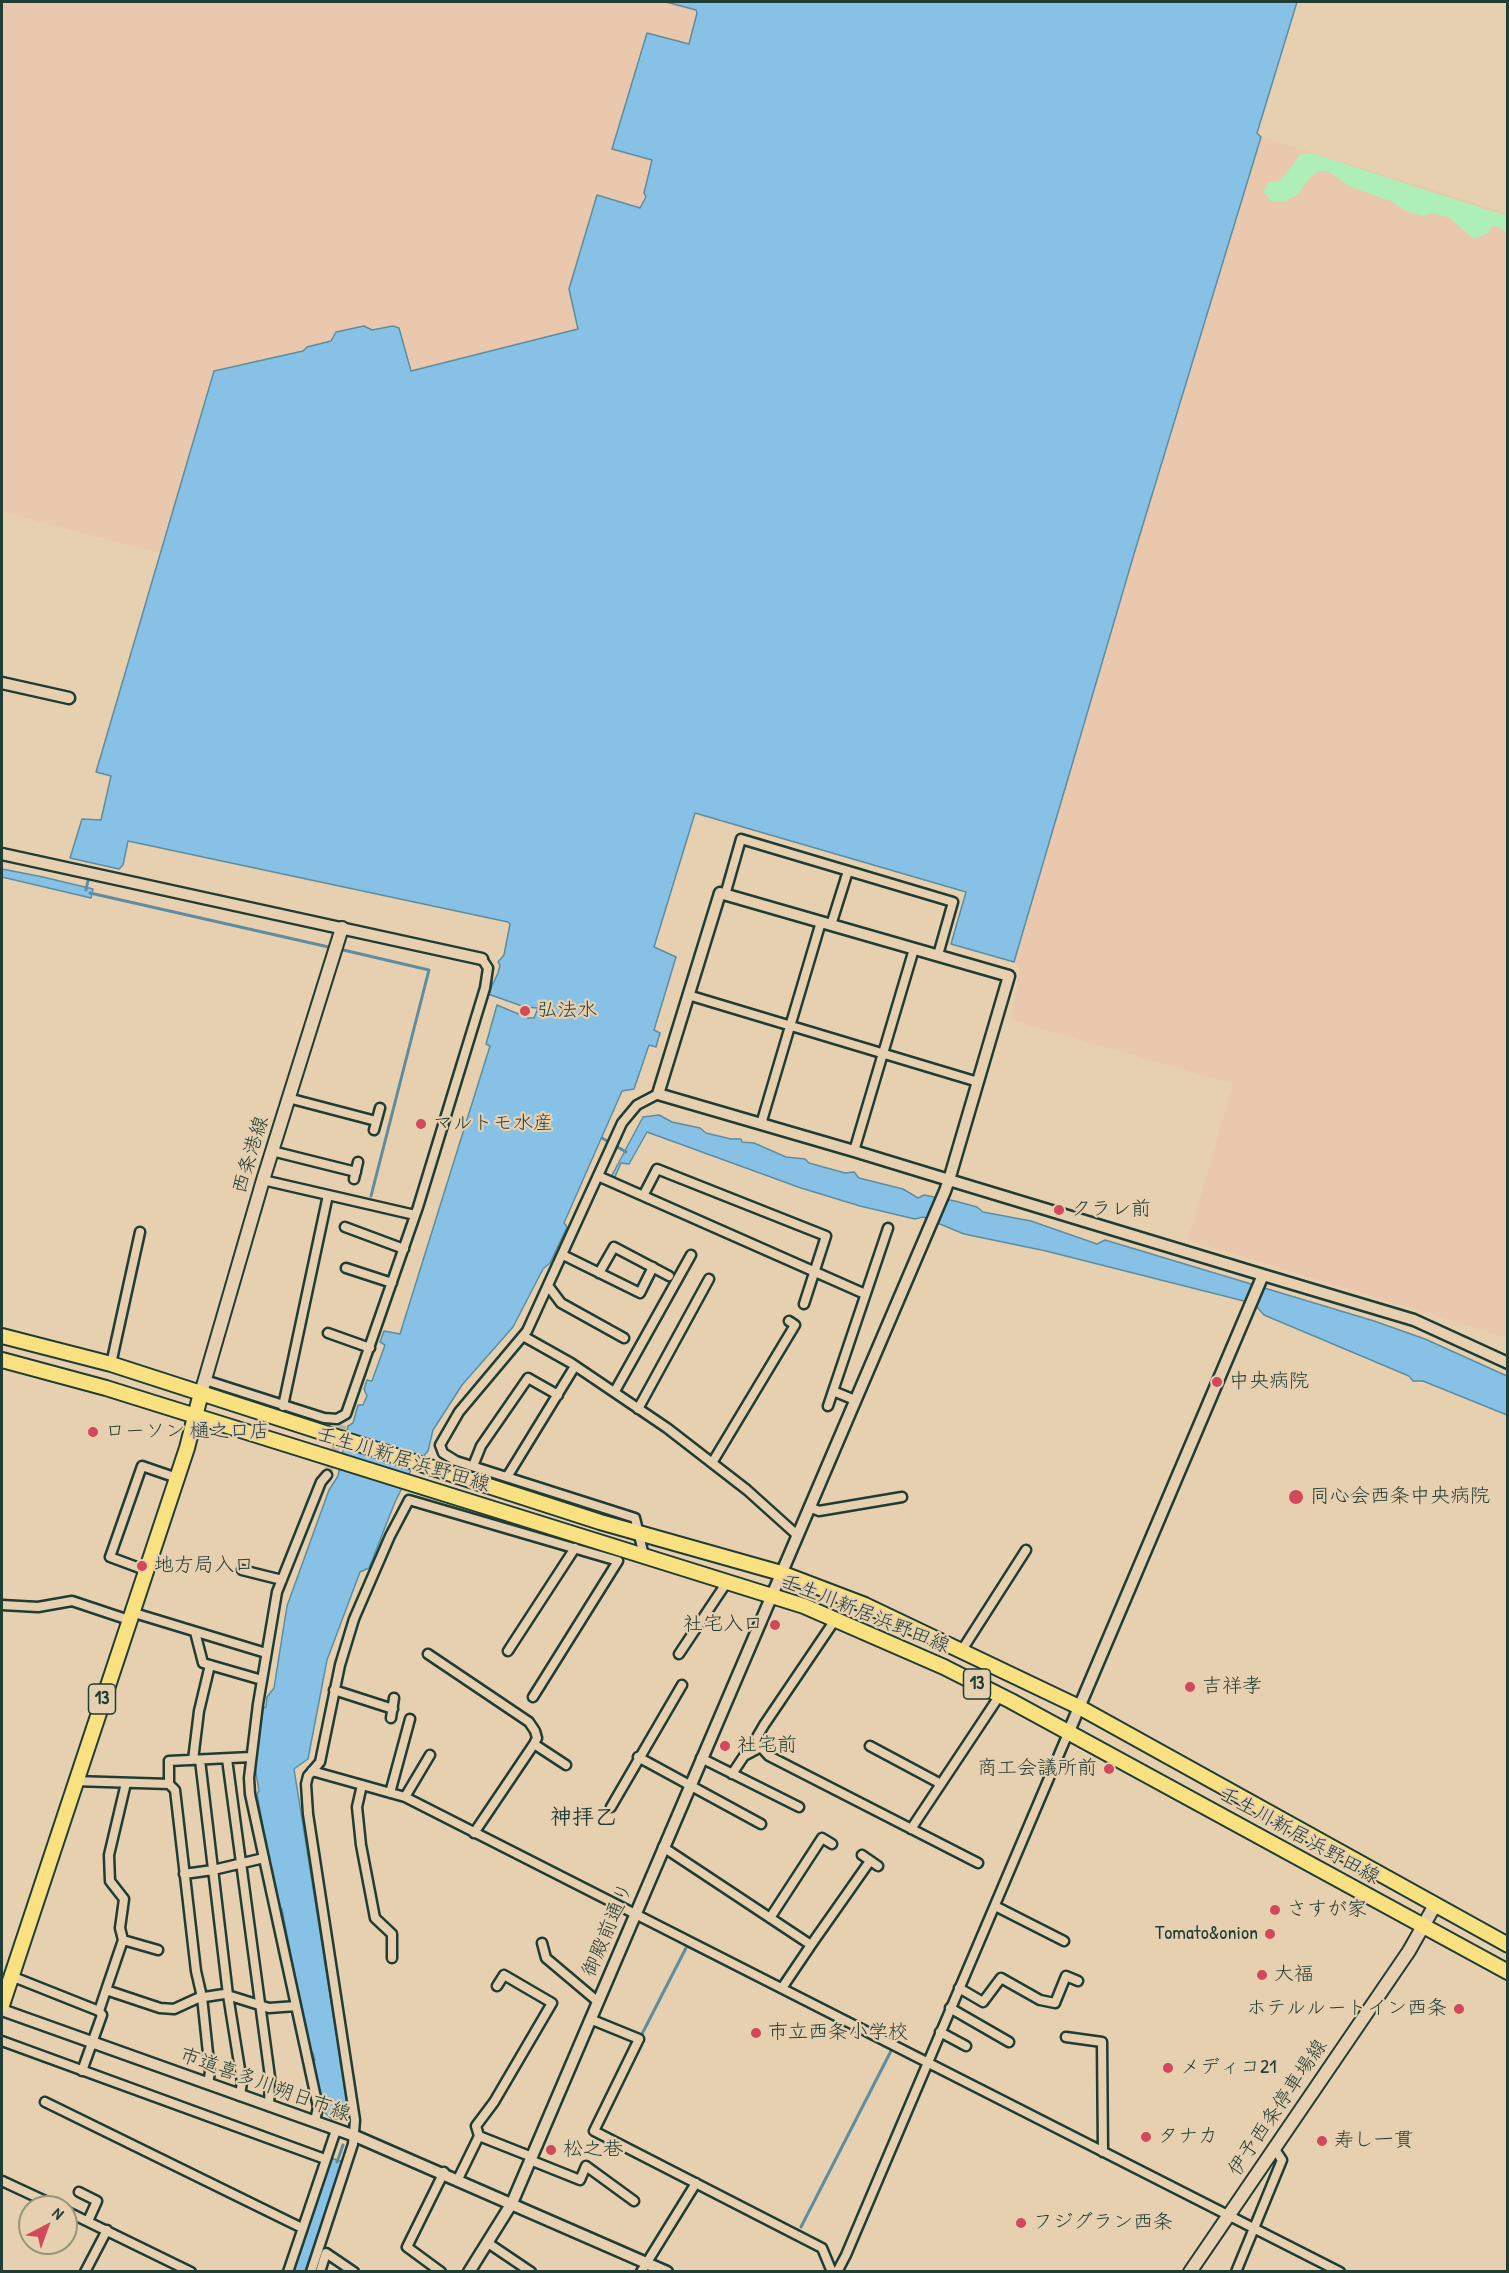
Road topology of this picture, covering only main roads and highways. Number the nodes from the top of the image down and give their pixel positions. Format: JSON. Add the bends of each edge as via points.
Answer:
{"nodes":[{"id":1,"x":342,"y":928,"type":"road end"},
{"id":2,"x":2,"y":1336,"type":"edge"},
{"id":3,"x":2,"y":1360,"type":"edge"},
{"id":4,"x":203,"y":1386,"type":"junction"},
{"id":5,"x":195,"y":1415,"type":"junction"},
{"id":6,"x":1435,"y":1905,"type":"junction"},
{"id":7,"x":1424,"y":1928,"type":"junction"},
{"id":8,"x":1508,"y":1946,"type":"edge"},
{"id":9,"x":1508,"y":1972,"type":"edge"},
{"id":10,"x":2,"y":2007,"type":"edge"},
{"id":11,"x":1190,"y":2271,"type":"edge"}],
"edges":[{"from":1,"to":4,"type":"main road","name":"西条港線"},
{"from":2,"to":4,"type":"main road","name":"壬生川新居浜野田線","number":"13"},
{"from":3,"to":5,"type":"main road","name":"壬生川新居浜野田線","number":"13"},
{"from":4,"to":5,"type":"main road","number":"13"},
{"from":4,"to":6,"type":"main road","name":"壬生川新居浜野田線","number":"13","via":[[343,1440],[600,1522],[781,1573],[865,1605],[1079,1707]]},
{"from":5,"to":7,"type":"main road","name":"壬生川新居浜野田線","number":"13","via":[[409,1482],[594,1547],[644,1556],[804,1606],[1000,1695]]},
{"from":5,"to":10,"type":"main road","number":"13"},
{"from":6,"to":7,"type":"main road","name":"伊予西条停車場線"},
{"from":6,"to":8,"type":"main road","name":"壬生川新居浜野田線","number":"13"},
{"from":7,"to":9,"type":"main road","name":"壬生川新居浜野田線","number":"13"},
{"from":7,"to":11,"type":"main road","name":"伊予西条停車場線"}]}
